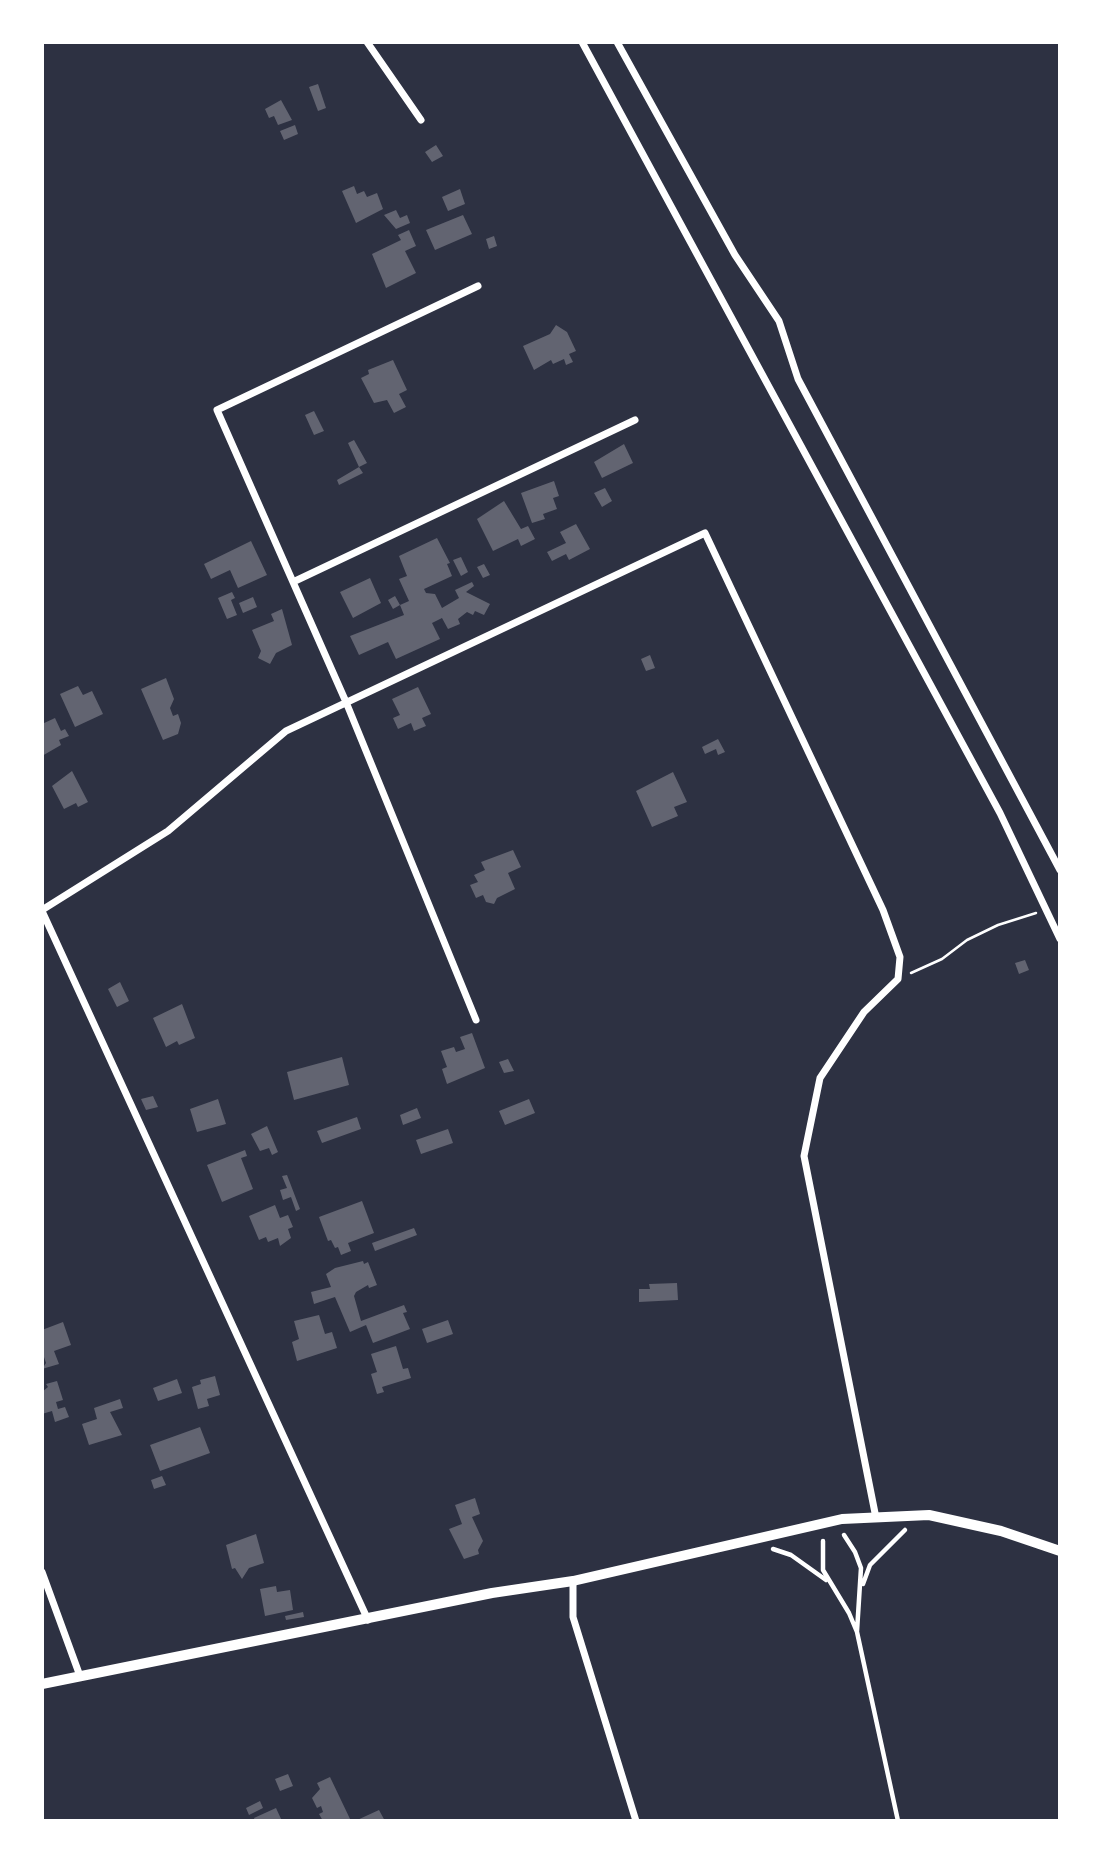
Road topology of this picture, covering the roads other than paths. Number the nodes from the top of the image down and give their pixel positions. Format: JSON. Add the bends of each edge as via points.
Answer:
{"nodes":[{"id":1,"x":367,"y":42,"type":"edge"},
{"id":2,"x":582,"y":42,"type":"edge"},
{"id":3,"x":617,"y":42,"type":"edge"},
{"id":4,"x":421,"y":120,"type":"dead end"},
{"id":5,"x":478,"y":286,"type":"dead end"},
{"id":6,"x":635,"y":420,"type":"dead end"},
{"id":7,"x":293,"y":582,"type":"junction"},
{"id":8,"x":346,"y":702,"type":"junction"},
{"id":9,"x":1060,"y":870,"type":"edge"},
{"id":10,"x":42,"y":911,"type":"edge"},
{"id":11,"x":1060,"y":939,"type":"edge"},
{"id":12,"x":475,"y":1020,"type":"dead end"},
{"id":13,"x":876,"y":1518,"type":"junction"},
{"id":14,"x":905,"y":1530,"type":"dead end"},
{"id":15,"x":844,"y":1535,"type":"dead end"},
{"id":16,"x":823,"y":1541,"type":"dead end"},
{"id":17,"x":773,"y":1549,"type":"dead end"},
{"id":18,"x":1060,"y":1551,"type":"edge"},
{"id":19,"x":42,"y":1572,"type":"edge"},
{"id":20,"x":573,"y":1581,"type":"junction"},
{"id":21,"x":830,"y":1583,"type":"junction"},
{"id":22,"x":861,"y":1588,"type":"junction"},
{"id":23,"x":368,"y":1621,"type":"junction"},
{"id":24,"x":857,"y":1632,"type":"junction"},
{"id":25,"x":80,"y":1676,"type":"junction"},
{"id":26,"x":42,"y":1684,"type":"edge"},
{"id":27,"x":636,"y":1821,"type":"edge"},
{"id":28,"x":898,"y":1821,"type":"edge"}],
"edges":[{"from":1,"to":4,"type":"street"},
{"from":2,"to":11,"type":"street","via":[[993,801]]},
{"from":3,"to":9,"type":"street","via":[[735,255],[779,321],[798,379]]},
{"from":5,"to":7,"type":"street","via":[[217,410]]},
{"from":6,"to":7,"type":"street"},
{"from":7,"to":8,"type":"street"},
{"from":8,"to":10,"type":"street","via":[[286,731],[168,831]]},
{"from":8,"to":12,"type":"street"},
{"from":8,"to":13,"type":"street","via":[[705,533],[883,910],[900,957],[898,979],[864,1012],[820,1078],[804,1156]]},
{"from":10,"to":23,"type":"street"},
{"from":13,"to":18,"type":"street","via":[[929,1515],[1001,1531]]},
{"from":13,"to":20,"type":"street","via":[[826,1522]]},
{"from":14,"to":22,"type":"lane","via":[[870,1565]]},
{"from":15,"to":22,"type":"lane","via":[[858,1560]]},
{"from":16,"to":21,"type":"lane","via":[[823,1570]]},
{"from":17,"to":21,"type":"lane","via":[[808,1565]]},
{"from":19,"to":25,"type":"street"},
{"from":20,"to":23,"type":"street","via":[[492,1593]]},
{"from":20,"to":27,"type":"street","via":[[573,1617]]},
{"from":21,"to":24,"type":"lane"},
{"from":22,"to":24,"type":"lane"},
{"from":23,"to":25,"type":"street"},
{"from":24,"to":28,"type":"lane"},
{"from":25,"to":26,"type":"street"}]}
